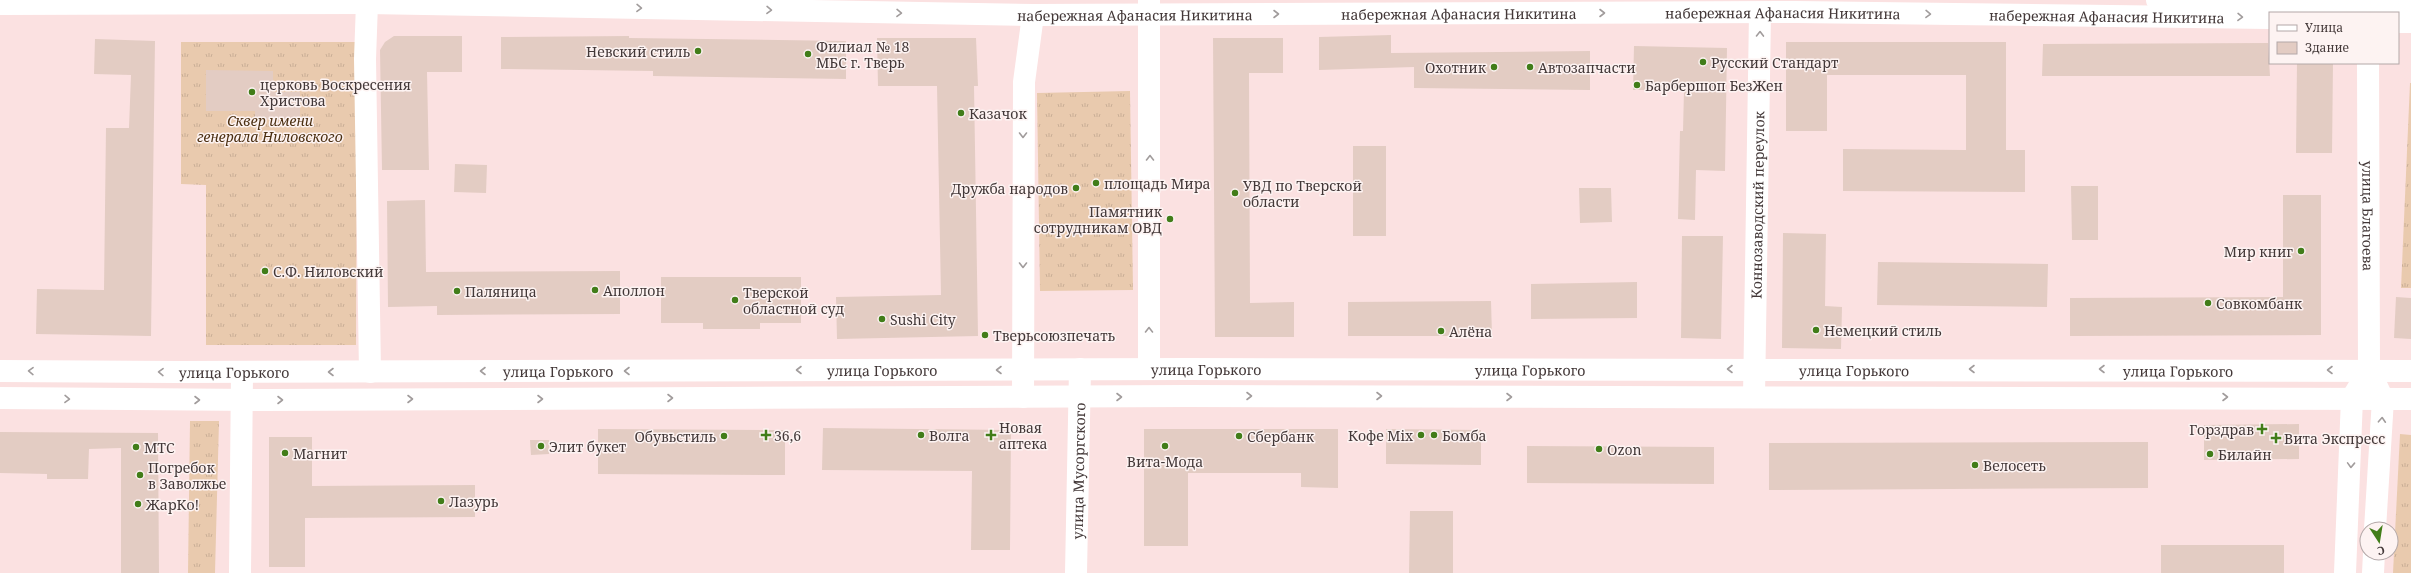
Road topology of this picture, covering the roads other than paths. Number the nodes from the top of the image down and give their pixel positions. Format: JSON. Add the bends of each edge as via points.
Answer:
{"nodes":[{"id":1,"x":1092,"y":0,"type":"edge"},
{"id":2,"x":2157,"y":0,"type":"edge"},
{"id":3,"x":367,"y":2,"type":"edge"},
{"id":4,"x":0,"y":4,"type":"edge"},
{"id":5,"x":2411,"y":6,"type":"edge"},
{"id":6,"x":1034,"y":7,"type":"edge"},
{"id":7,"x":1149,"y":7,"type":"edge"},
{"id":8,"x":2369,"y":8,"type":"edge"},
{"id":9,"x":1760,"y":13,"type":"junction"},
{"id":10,"x":1125,"y":14,"type":"junction"},
{"id":11,"x":2269,"y":18,"type":"edge"},
{"id":12,"x":2399,"y":22,"type":"edge"},
{"id":13,"x":2411,"y":22,"type":"edge"},
{"id":14,"x":2368,"y":64,"type":"edge"},
{"id":15,"x":1023,"y":369,"type":"junction"},
{"id":16,"x":1080,"y":369,"type":"junction"},
{"id":17,"x":1149,"y":369,"type":"junction"},
{"id":18,"x":1754,"y":369,"type":"junction"},
{"id":19,"x":0,"y":370,"type":"edge"},
{"id":20,"x":2369,"y":370,"type":"junction"},
{"id":21,"x":2411,"y":371,"type":"edge"},
{"id":22,"x":242,"y":372,"type":"junction"},
{"id":23,"x":370,"y":372,"type":"junction"},
{"id":24,"x":1023,"y":397,"type":"junction"},
{"id":25,"x":1080,"y":397,"type":"junction"},
{"id":26,"x":1754,"y":397,"type":"junction"},
{"id":27,"x":0,"y":398,"type":"edge"},
{"id":28,"x":2352,"y":398,"type":"junction"},
{"id":29,"x":2383,"y":399,"type":"junction"},
{"id":30,"x":2411,"y":399,"type":"edge"},
{"id":31,"x":241,"y":400,"type":"junction"},
{"id":32,"x":2376,"y":521,"type":"edge"},
{"id":33,"x":2374,"y":561,"type":"edge"},
{"id":34,"x":240,"y":573,"type":"edge"},
{"id":35,"x":1076,"y":573,"type":"edge"},
{"id":36,"x":2345,"y":573,"type":"edge"},
{"id":37,"x":2373,"y":573,"type":"edge"}],
"edges":[{"from":1,"to":10,"type":"main road","via":[[1110,10]]},
{"from":2,"to":8,"type":"main road","name":"набережная Афанасия Никитина"},
{"from":3,"to":4,"type":"main road","name":"набережная Афанасия Никитина"},
{"from":3,"to":6,"type":"main road","name":"набережная Афанасия Никитина","one_way":true},
{"from":3,"to":23,"type":"main road"},
{"from":5,"to":8,"type":"main road","name":"набережная Афанасия Никитина"},
{"from":6,"to":10,"type":"main road","name":"набережная Афанасия Никитина"},
{"from":6,"to":15,"type":"main road","one_way":true,"via":[[1024,82]]},
{"from":7,"to":9,"type":"main road","name":"набережная Афанасия Никитина","one_way":true},
{"from":7,"to":10,"type":"main road","name":"набережная Афанасия Никитина"},
{"from":17,"to":7,"type":"main road","one_way":true},
{"from":9,"to":11,"type":"main road","name":"набережная Афанасия Никитина","one_way":true},
{"from":18,"to":9,"type":"main road","name":"Коннозаводский переулок","one_way":true},
{"from":12,"to":13,"type":"main road"},
{"from":14,"to":20,"type":"main road","name":"улица Благоева"},
{"from":15,"to":16,"type":"main road","name":"улица Горького"},
{"from":15,"to":23,"type":"main road","name":"улица Горького","one_way":true},
{"from":15,"to":24,"type":"main road"},
{"from":16,"to":17,"type":"main road","name":"улица Горького"},
{"from":16,"to":25,"type":"main road","name":"улица Мусоргского"},
{"from":18,"to":17,"type":"main road","name":"улица Горького","one_way":true},
{"from":20,"to":18,"type":"main road","name":"улица Горького","one_way":true},
{"from":18,"to":26,"type":"main road","name":"Коннозаводский переулок"},
{"from":22,"to":19,"type":"main road","name":"улица Горького","one_way":true},
{"from":20,"to":21,"type":"main road","name":"улица Горького"},
{"from":20,"to":28,"type":"main road"},
{"from":20,"to":29,"type":"main road","name":"улица Благоева"},
{"from":23,"to":22,"type":"main road","name":"улица Горького","one_way":true},
{"from":22,"to":31,"type":"main road"},
{"from":24,"to":25,"type":"main road","name":"улица Горького"},
{"from":31,"to":24,"type":"main road","name":"улица Горького","one_way":true},
{"from":25,"to":26,"type":"main road","name":"улица Горького","one_way":true},
{"from":25,"to":35,"type":"main road","name":"улица Мусоргского"},
{"from":26,"to":28,"type":"main road","name":"улица Горького","one_way":true},
{"from":27,"to":31,"type":"main road","name":"улица Горького","one_way":true},
{"from":28,"to":29,"type":"main road","name":"улица Горького"},
{"from":28,"to":36,"type":"main road","one_way":true},
{"from":29,"to":30,"type":"main road","name":"улица Горького"},
{"from":32,"to":29,"type":"main road","name":"улица Благоева","one_way":true},
{"from":31,"to":34,"type":"main road"},
{"from":33,"to":37,"type":"main road"}]}
